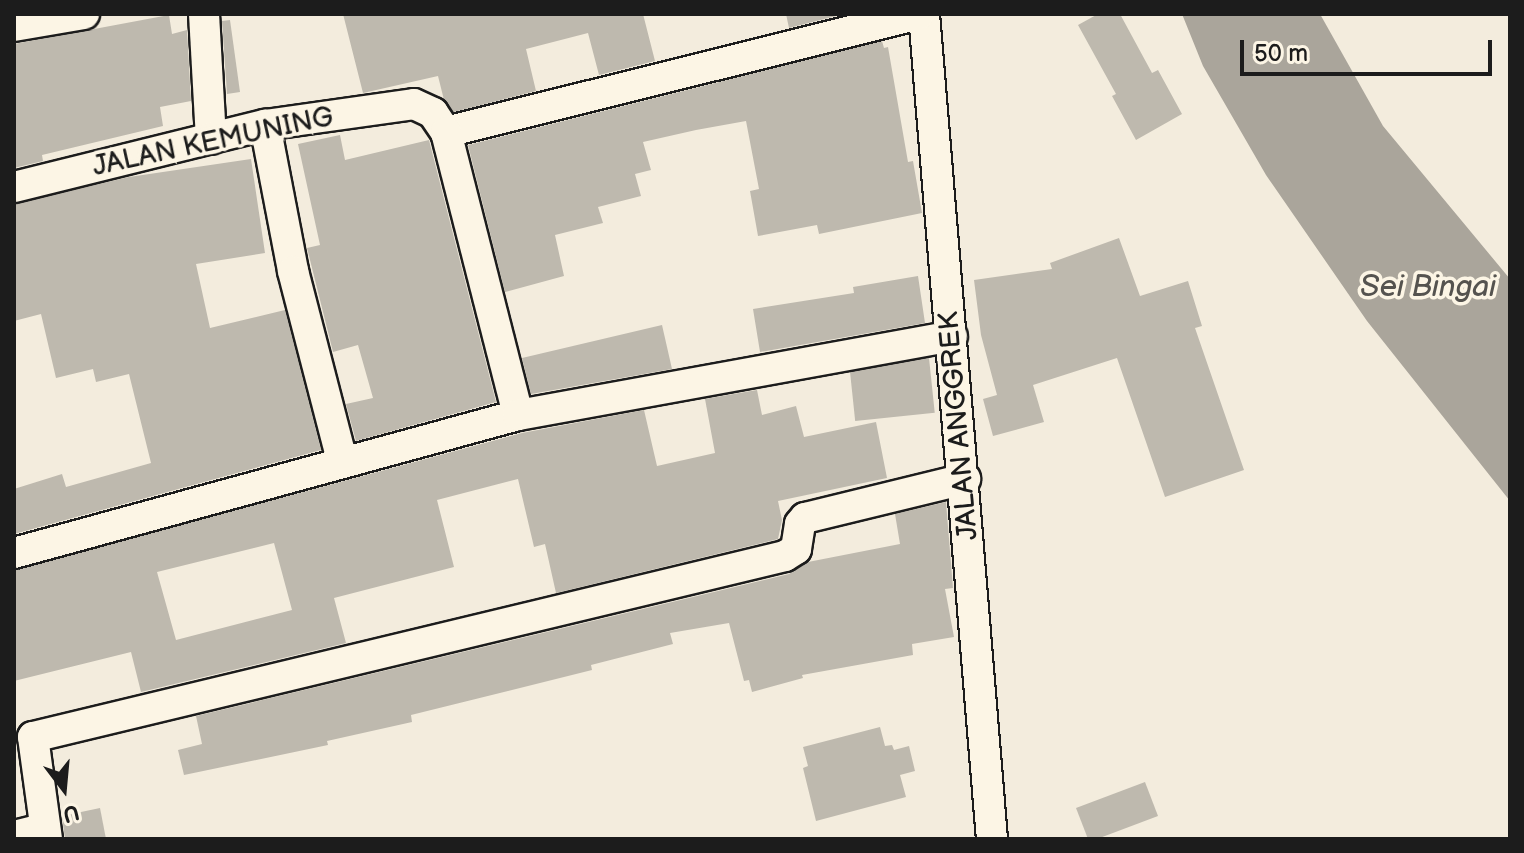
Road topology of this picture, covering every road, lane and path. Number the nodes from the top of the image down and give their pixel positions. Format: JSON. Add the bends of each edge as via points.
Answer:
{"nodes":[{"id":1,"x":84,"y":14,"type":"edge"},
{"id":2,"x":204,"y":14,"type":"edge"},
{"id":3,"x":918,"y":14,"type":"edge"},
{"id":4,"x":924,"y":14,"type":"edge"},
{"id":5,"x":14,"y":26,"type":"edge"},
{"id":6,"x":265,"y":125,"type":"junction"},
{"id":7,"x":446,"y":132,"type":"junction"},
{"id":8,"x":211,"y":139,"type":"junction"},
{"id":9,"x":14,"y":187,"type":"edge"},
{"id":10,"x":952,"y":336,"type":"junction"},
{"id":11,"x":518,"y":415,"type":"junction"},
{"id":12,"x":342,"y":460,"type":"junction"},
{"id":13,"x":965,"y":479,"type":"junction"},
{"id":14,"x":14,"y":553,"type":"edge"},
{"id":15,"x":46,"y":833,"type":"edge"},
{"id":16,"x":14,"y":836,"type":"edge"},
{"id":17,"x":992,"y":839,"type":"edge"}],
"edges":[{"from":1,"to":5,"type":"street"},
{"from":2,"to":8,"type":"street"},
{"from":3,"to":7,"type":"street"},
{"from":4,"to":10,"type":"street","name":"JALAN ANGGREK"},
{"from":6,"to":7,"type":"street","name":"JALAN KEMUNING","via":[[414,104],[433,113]]},
{"from":6,"to":8,"type":"street","name":"JALAN KEMUNING"},
{"from":6,"to":12,"type":"street","via":[[293,271]]},
{"from":7,"to":11,"type":"street"},
{"from":8,"to":9,"type":"street","name":"JALAN KEMUNING"},
{"from":10,"to":11,"type":"street"},
{"from":10,"to":13,"type":"street","name":"JALAN ANGGREK"},
{"from":11,"to":12,"type":"street"},
{"from":12,"to":14,"type":"street"},
{"from":13,"to":15,"type":"street","via":[[805,518],[796,549],[785,556],[33,737]]},
{"from":13,"to":17,"type":"street","name":"JALAN ANGGREK"},
{"from":15,"to":16,"type":"street"}]}
